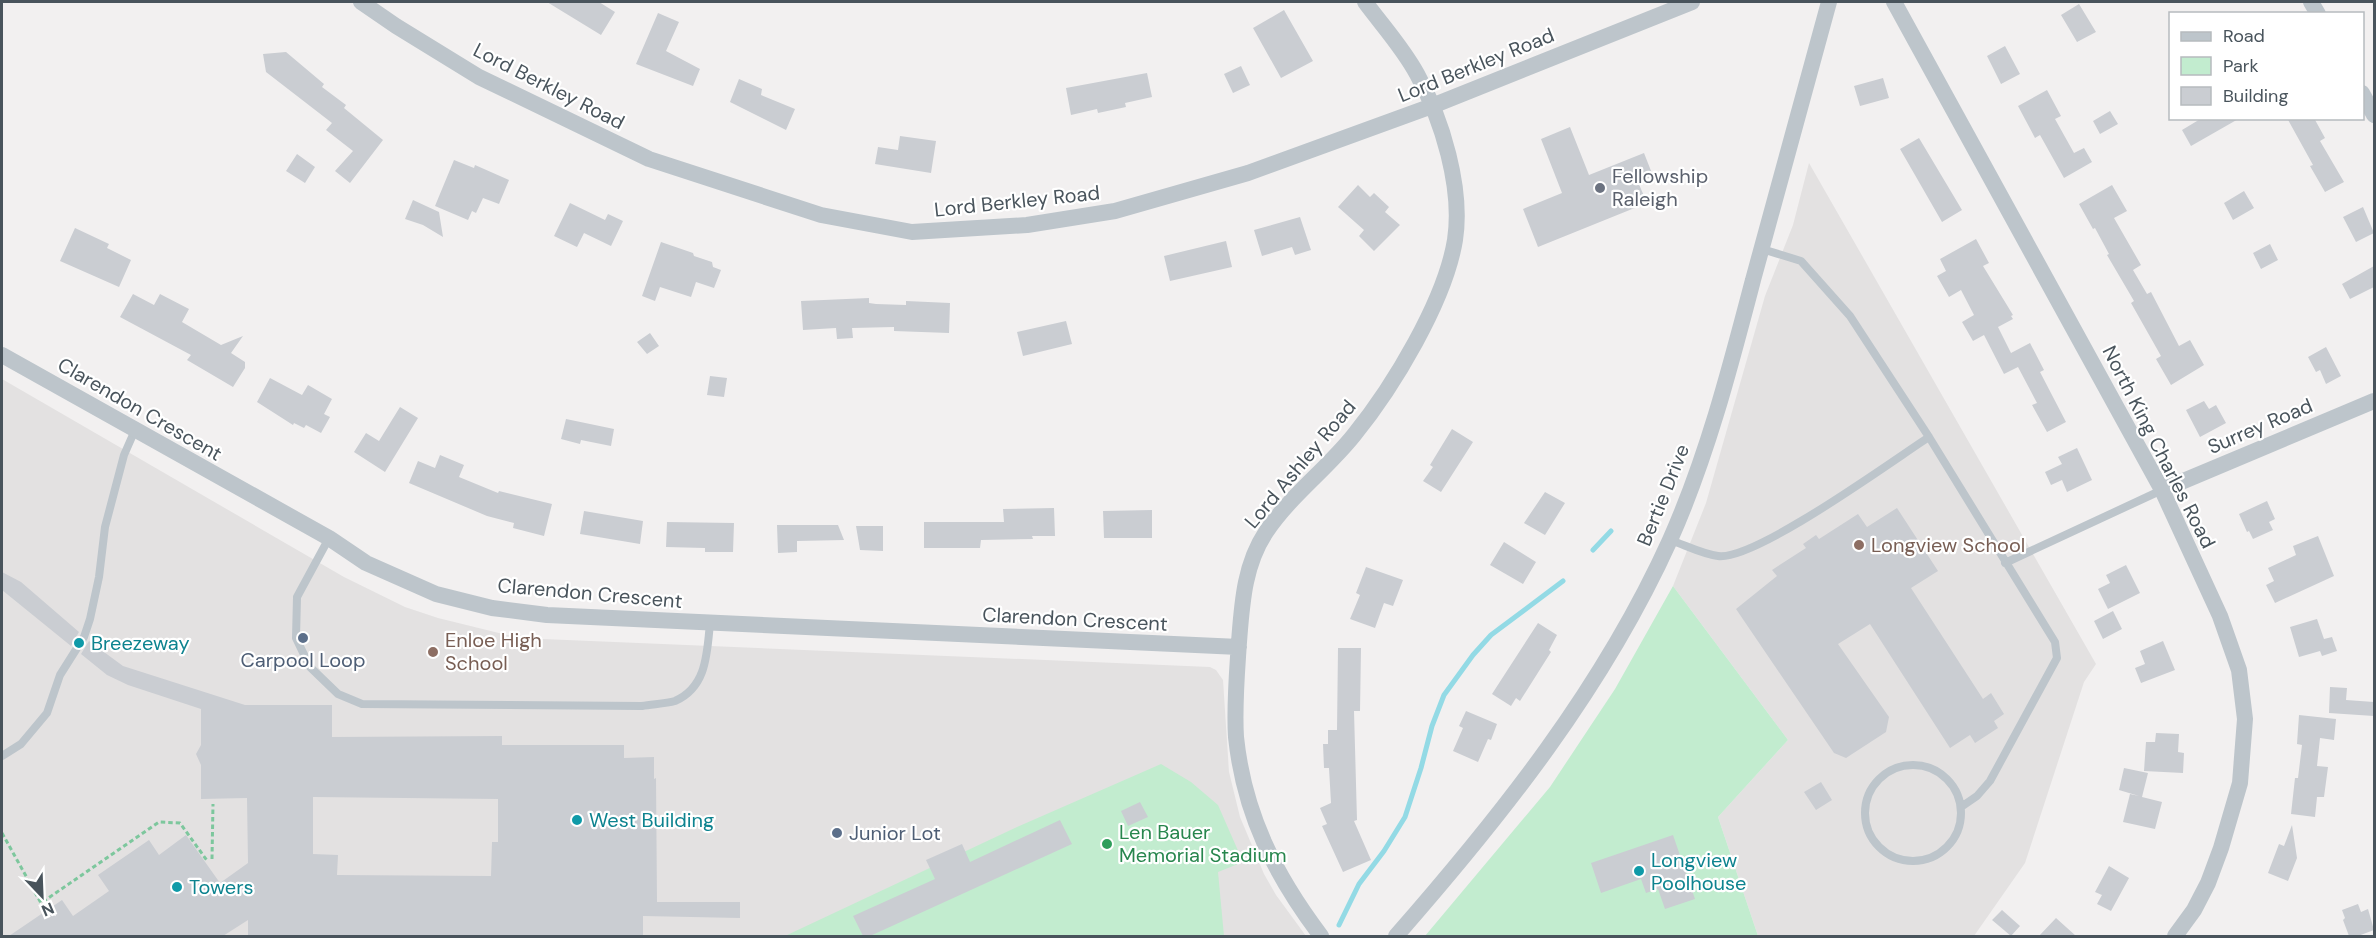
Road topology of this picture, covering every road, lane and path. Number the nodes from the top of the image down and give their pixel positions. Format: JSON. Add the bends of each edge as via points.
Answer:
{"nodes":[{"id":1,"x":361,"y":2,"type":"edge"},
{"id":2,"x":1365,"y":2,"type":"edge"},
{"id":3,"x":1692,"y":2,"type":"edge"},
{"id":4,"x":1828,"y":2,"type":"edge"},
{"id":5,"x":1894,"y":2,"type":"edge"},
{"id":6,"x":2364,"y":97,"type":"edge"},
{"id":7,"x":1432,"y":106,"type":"junction"},
{"id":8,"x":2374,"y":115,"type":"edge"},
{"id":9,"x":1762,"y":249,"type":"junction"},
{"id":10,"x":2,"y":355,"type":"edge"},
{"id":11,"x":2374,"y":401,"type":"edge"},
{"id":12,"x":135,"y":430,"type":"junction"},
{"id":13,"x":1929,"y":437,"type":"junction"},
{"id":14,"x":2162,"y":490,"type":"junction"},
{"id":15,"x":329,"y":538,"type":"junction"},
{"id":16,"x":1670,"y":540,"type":"junction"},
{"id":17,"x":2006,"y":563,"type":"junction"},
{"id":18,"x":710,"y":623,"type":"junction"},
{"id":19,"x":1239,"y":647,"type":"junction"},
{"id":20,"x":2,"y":756,"type":"edge"},
{"id":21,"x":213,"y":804,"type":"dead end"},
{"id":22,"x":1961,"y":807,"type":"junction"},
{"id":23,"x":2,"y":833,"type":"edge"},
{"id":24,"x":212,"y":859,"type":"dead end"},
{"id":25,"x":207,"y":862,"type":"dead end"},
{"id":26,"x":1321,"y":936,"type":"edge"},
{"id":27,"x":1396,"y":936,"type":"edge"},
{"id":28,"x":2175,"y":936,"type":"edge"}],
"edges":[{"from":1,"to":7,"type":"street","name":"Lord Berkley Road","via":[[479,77],[649,159],[821,215],[912,232],[1027,225],[1115,211],[1248,173]]},
{"from":2,"to":7,"type":"street","name":"Lord Ashley Road","via":[[1416,71]]},
{"from":3,"to":7,"type":"street","name":"Lord Berkley Road"},
{"from":4,"to":9,"type":"street","name":"Bertie Drive"},
{"from":5,"to":14,"type":"street","name":"North King Charles Road"},
{"from":6,"to":8,"type":"street"},
{"from":7,"to":19,"type":"street","name":"Lord Ashley Road","via":[[1455,194],[1455,240],[1443,284],[1404,359],[1355,434],[1266,532],[1242,596]]},
{"from":9,"to":13,"type":"lane","via":[[1801,261],[1850,316]]},
{"from":9,"to":16,"type":"street","name":"Bertie Drive","via":[[1718,410]]},
{"from":10,"to":12,"type":"street","name":"Clarendon Crescent"},
{"from":11,"to":14,"type":"street","name":"Surrey Road"},
{"from":12,"to":15,"type":"street","name":"Clarendon Crescent"},
{"from":12,"to":20,"type":"lane","via":[[124,455],[105,527],[99,577],[84,637],[60,675],[47,713],[21,744]]},
{"from":13,"to":16,"type":"lane","via":[[1795,525],[1743,552],[1719,556]]},
{"from":13,"to":17,"type":"lane"},
{"from":14,"to":17,"type":"lane"},
{"from":14,"to":28,"type":"street","name":"North King Charles Road","via":[[2230,640],[2246,719],[2240,783],[2221,848],[2194,910]]},
{"from":15,"to":18,"type":"street","name":"Clarendon Crescent","via":[[366,563],[436,594],[492,608],[548,615]]},
{"from":15,"to":18,"type":"lane","via":[[297,597],[296,638],[310,667],[338,694],[362,704],[642,706],[674,701],[694,687],[704,672]]},
{"from":16,"to":27,"type":"street","name":"Bertie Drive","via":[[1610,653],[1538,763]]},
{"from":17,"to":22,"type":"lane","via":[[2055,642],[2057,658],[1990,781]]},
{"from":18,"to":19,"type":"street","name":"Clarendon Crescent"},
{"from":19,"to":26,"type":"street","name":"Lord Ashley Road","via":[[1236,735],[1249,803],[1258,831],[1286,887]]},
{"from":21,"to":24,"type":"path"},
{"from":22,"to":22,"type":"lane","via":[[1947,778],[1934,769],[1902,766],[1875,782],[1867,796],[1866,828],[1885,853],[1915,861],[1930,858],[1949,843],[1960,823]]},
{"from":23,"to":25,"type":"path","via":[[41,903],[159,822],[180,823]]}]}
